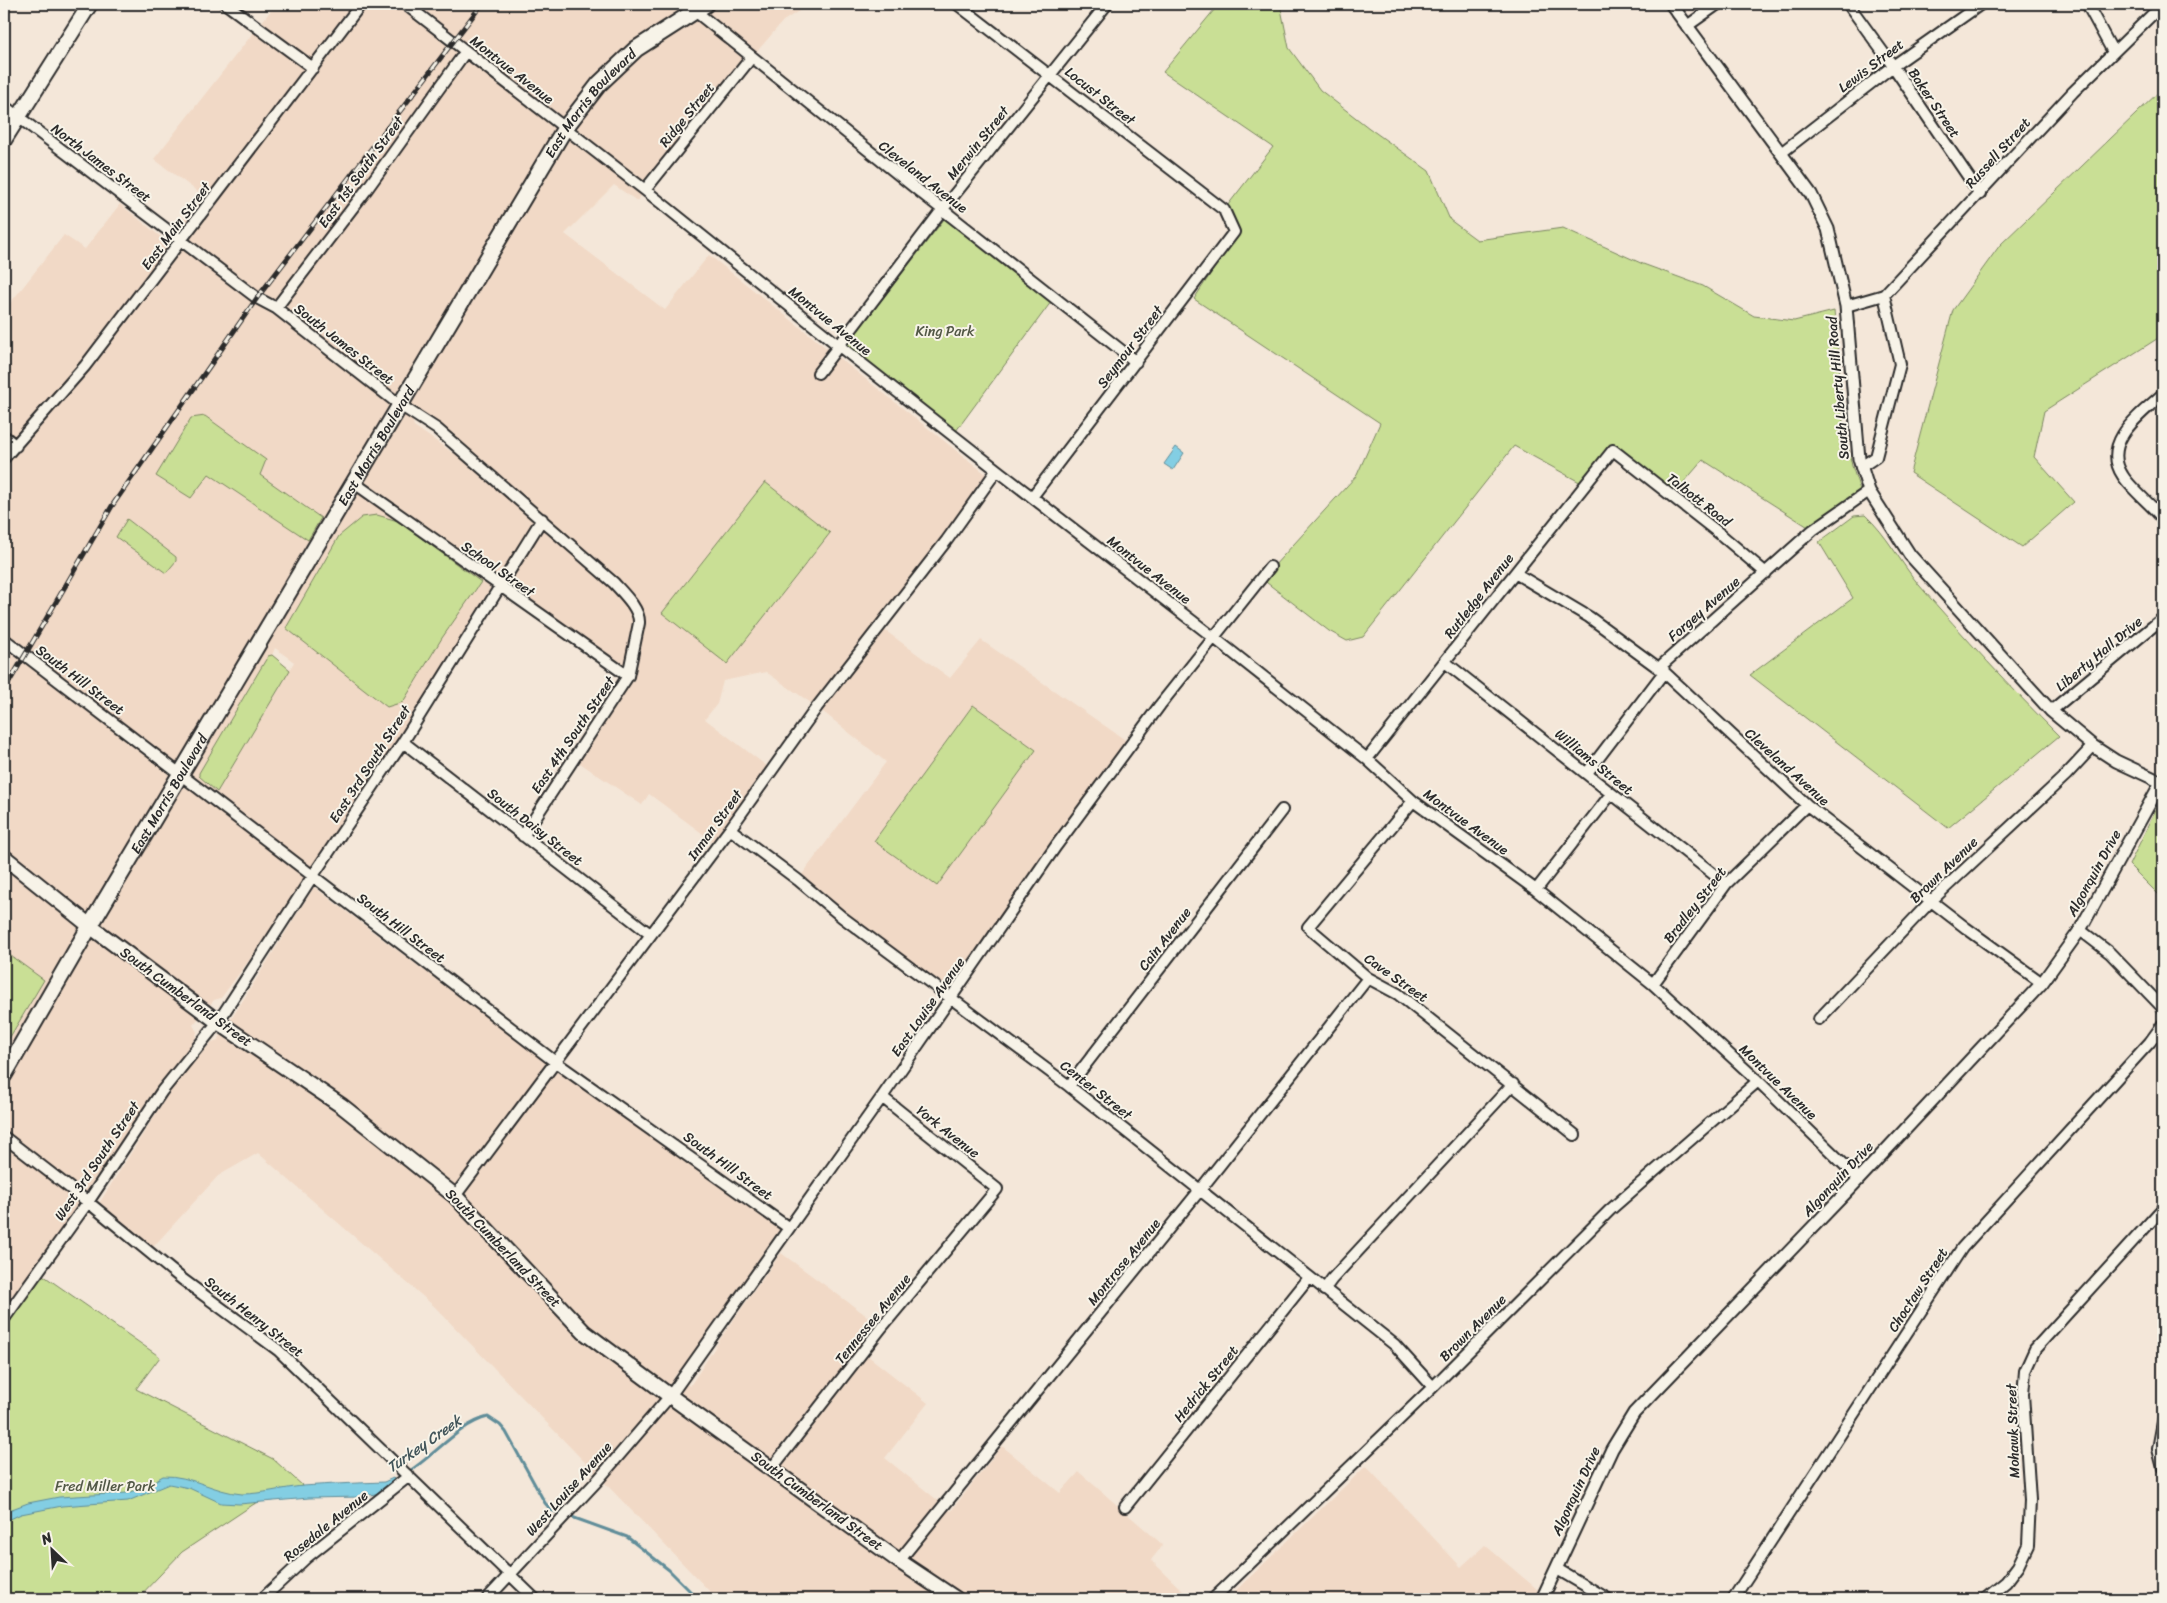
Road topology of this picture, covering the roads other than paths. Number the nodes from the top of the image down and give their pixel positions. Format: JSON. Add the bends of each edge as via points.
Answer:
{"nodes":[{"id":1,"x":90,"y":4,"type":"edge"},
{"id":2,"x":226,"y":4,"type":"edge"},
{"id":3,"x":361,"y":4,"type":"edge"},
{"id":4,"x":404,"y":4,"type":"edge"},
{"id":5,"x":958,"y":4,"type":"edge"},
{"id":6,"x":1106,"y":4,"type":"edge"},
{"id":7,"x":1671,"y":4,"type":"edge"},
{"id":8,"x":1718,"y":4,"type":"edge"},
{"id":9,"x":1848,"y":4,"type":"edge"},
{"id":10,"x":1981,"y":4,"type":"edge"},
{"id":11,"x":2087,"y":4,"type":"edge"},
{"id":12,"x":2163,"y":4,"type":"edge"},
{"id":13,"x":701,"y":7,"type":"edge"},
{"id":14,"x":1687,"y":26,"type":"junction"},
{"id":15,"x":466,"y":51,"type":"junction"},
{"id":16,"x":2113,"y":52,"type":"junction"},
{"id":17,"x":751,"y":58,"type":"junction"},
{"id":18,"x":1893,"y":66,"type":"junction"},
{"id":19,"x":313,"y":68,"type":"junction"},
{"id":20,"x":1051,"y":75,"type":"junction"},
{"id":21,"x":4,"y":106,"type":"edge"},
{"id":22,"x":19,"y":118,"type":"junction"},
{"id":23,"x":565,"y":128,"type":"junction"},
{"id":24,"x":4,"y":140,"type":"edge"},
{"id":25,"x":1780,"y":153,"type":"junction"},
{"id":26,"x":645,"y":190,"type":"junction"},
{"id":27,"x":1980,"y":194,"type":"junction"},
{"id":28,"x":942,"y":210,"type":"junction"},
{"id":29,"x":1224,"y":210,"type":"joint"},
{"id":30,"x":182,"y":241,"type":"junction"},
{"id":31,"x":1884,"y":295,"type":"junction"},
{"id":32,"x":1846,"y":306,"type":"junction"},
{"id":33,"x":276,"y":308,"type":"junction"},
{"id":34,"x":838,"y":345,"type":"junction"},
{"id":35,"x":1136,"y":362,"type":"junction"},
{"id":36,"x":818,"y":373,"type":"dead end"},
{"id":37,"x":2163,"y":394,"type":"edge"},
{"id":38,"x":400,"y":405,"type":"junction"},
{"id":39,"x":4,"y":436,"type":"edge"},
{"id":40,"x":16,"y":446,"type":"junction"},
{"id":41,"x":1614,"y":450,"type":"joint"},
{"id":42,"x":4,"y":458,"type":"edge"},
{"id":43,"x":1862,"y":467,"type":"junction"},
{"id":44,"x":997,"y":470,"type":"junction"},
{"id":45,"x":353,"y":482,"type":"junction"},
{"id":46,"x":1869,"y":491,"type":"junction"},
{"id":47,"x":1032,"y":497,"type":"junction"},
{"id":48,"x":542,"y":519,"type":"junction"},
{"id":49,"x":2163,"y":519,"type":"edge"},
{"id":50,"x":1270,"y":567,"type":"dead end"},
{"id":51,"x":1514,"y":573,"type":"junction"},
{"id":52,"x":1766,"y":573,"type":"junction"},
{"id":53,"x":499,"y":586,"type":"junction"},
{"id":54,"x":622,"y":592,"type":"joint"},
{"id":55,"x":2163,"y":618,"type":"edge"},
{"id":56,"x":1214,"y":637,"type":"junction"},
{"id":57,"x":4,"y":639,"type":"edge"},
{"id":58,"x":1445,"y":662,"type":"junction"},
{"id":59,"x":1664,"y":672,"type":"junction"},
{"id":60,"x":628,"y":676,"type":"junction"},
{"id":61,"x":2051,"y":711,"type":"junction"},
{"id":62,"x":403,"y":742,"type":"junction"},
{"id":63,"x":2093,"y":746,"type":"junction"},
{"id":64,"x":1368,"y":759,"type":"junction"},
{"id":65,"x":1587,"y":773,"type":"junction"},
{"id":66,"x":181,"y":775,"type":"junction"},
{"id":67,"x":2162,"y":780,"type":"edge"},
{"id":68,"x":1611,"y":794,"type":"junction"},
{"id":69,"x":1413,"y":801,"type":"junction"},
{"id":70,"x":1806,"y":805,"type":"junction"},
{"id":71,"x":1282,"y":810,"type":"dead end"},
{"id":72,"x":730,"y":829,"type":"junction"},
{"id":73,"x":523,"y":836,"type":"junction"},
{"id":74,"x":4,"y":857,"type":"edge"},
{"id":75,"x":312,"y":877,"type":"junction"},
{"id":76,"x":1726,"y":884,"type":"junction"},
{"id":77,"x":1536,"y":890,"type":"junction"},
{"id":78,"x":1931,"y":901,"type":"junction"},
{"id":79,"x":90,"y":926,"type":"junction"},
{"id":80,"x":2080,"y":930,"type":"junction"},
{"id":81,"x":650,"y":934,"type":"junction"},
{"id":82,"x":1368,"y":978,"type":"junction"},
{"id":83,"x":2042,"y":983,"type":"junction"},
{"id":84,"x":1653,"y":984,"type":"junction"},
{"id":85,"x":952,"y":998,"type":"junction"},
{"id":86,"x":2163,"y":1008,"type":"edge"},
{"id":87,"x":1819,"y":1019,"type":"dead end"},
{"id":88,"x":218,"y":1022,"type":"junction"},
{"id":89,"x":2163,"y":1024,"type":"edge"},
{"id":90,"x":554,"y":1061,"type":"junction"},
{"id":91,"x":4,"y":1075,"type":"edge"},
{"id":92,"x":1758,"y":1081,"type":"junction"},
{"id":93,"x":1513,"y":1084,"type":"junction"},
{"id":94,"x":1069,"y":1086,"type":"junction"},
{"id":95,"x":882,"y":1098,"type":"junction"},
{"id":96,"x":1576,"y":1135,"type":"dead end"},
{"id":97,"x":4,"y":1137,"type":"edge"},
{"id":98,"x":1859,"y":1179,"type":"junction"},
{"id":99,"x":997,"y":1189,"type":"joint"},
{"id":100,"x":1200,"y":1190,"type":"junction"},
{"id":101,"x":455,"y":1196,"type":"junction"},
{"id":102,"x":88,"y":1202,"type":"junction"},
{"id":103,"x":2163,"y":1208,"type":"edge"},
{"id":104,"x":790,"y":1228,"type":"junction"},
{"id":105,"x":1310,"y":1278,"type":"junction"},
{"id":106,"x":1324,"y":1290,"type":"junction"},
{"id":107,"x":5,"y":1313,"type":"edge"},
{"id":108,"x":1433,"y":1387,"type":"junction"},
{"id":109,"x":670,"y":1396,"type":"junction"},
{"id":110,"x":2163,"y":1422,"type":"edge"},
{"id":111,"x":772,"y":1468,"type":"junction"},
{"id":112,"x":2163,"y":1468,"type":"edge"},
{"id":113,"x":409,"y":1476,"type":"junction"},
{"id":114,"x":1125,"y":1507,"type":"dead end"},
{"id":115,"x":899,"y":1561,"type":"junction"},
{"id":116,"x":1557,"y":1569,"type":"junction"},
{"id":117,"x":511,"y":1575,"type":"junction"},
{"id":118,"x":262,"y":1599,"type":"edge"},
{"id":119,"x":487,"y":1599,"type":"edge"},
{"id":120,"x":535,"y":1599,"type":"edge"},
{"id":121,"x":956,"y":1599,"type":"edge"},
{"id":122,"x":1213,"y":1599,"type":"edge"},
{"id":123,"x":1542,"y":1599,"type":"edge"},
{"id":124,"x":1608,"y":1599,"type":"edge"},
{"id":125,"x":1733,"y":1599,"type":"edge"},
{"id":126,"x":1985,"y":1599,"type":"edge"}],
"edges":[{"from":1,"to":22,"type":"main road"},
{"from":2,"to":19,"type":"street"},
{"from":3,"to":19,"type":"street","name":"East Main Street"},
{"from":4,"to":15,"type":"street","name":"Montvue Avenue"},
{"from":5,"to":20,"type":"street","name":"Locust Street"},
{"from":6,"to":20,"type":"street","name":"Merwin Street"},
{"from":7,"to":14,"type":"street","name":"South Liberty Hill Road"},
{"from":8,"to":14,"type":"street"},
{"from":9,"to":18,"type":"street","name":"Baker Street"},
{"from":10,"to":18,"type":"street","name":"Lewis Street"},
{"from":11,"to":16,"type":"street"},
{"from":12,"to":16,"type":"street","name":"Russell Street"},
{"from":13,"to":17,"type":"street","name":"Cleveland Avenue"},
{"from":13,"to":23,"type":"main road","name":"East Morris Boulevard","via":[[636,49],[598,84]]},
{"from":14,"to":25,"type":"street","name":"South Liberty Hill Road"},
{"from":15,"to":23,"type":"street","name":"Montvue Avenue"},
{"from":15,"to":33,"type":"street","name":"East 1st South Street"},
{"from":16,"to":27,"type":"street","name":"Russell Street"},
{"from":17,"to":26,"type":"street","name":"Ridge Street"},
{"from":17,"to":28,"type":"street","name":"Cleveland Avenue"},
{"from":18,"to":25,"type":"street","name":"Lewis Street"},
{"from":18,"to":27,"type":"street","name":"Baker Street"},
{"from":19,"to":30,"type":"street","name":"East Main Street"},
{"from":20,"to":28,"type":"street","name":"Merwin Street"},
{"from":20,"to":29,"type":"street","name":"Locust Street"},
{"from":21,"to":22,"type":"street","name":"North James Street"},
{"from":22,"to":24,"type":"main road"},
{"from":22,"to":30,"type":"street","name":"North James Street"},
{"from":23,"to":26,"type":"street","name":"Montvue Avenue"},
{"from":23,"to":38,"type":"main road","name":"East Morris Boulevard"},
{"from":25,"to":32,"type":"street","name":"South Liberty Hill Road","via":[[1811,194],[1828,229]]},
{"from":26,"to":34,"type":"street","name":"Montvue Avenue"},
{"from":27,"to":31,"type":"street","name":"Russell Street"},
{"from":28,"to":34,"type":"street","name":"Merwin Street"},
{"from":28,"to":35,"type":"street","name":"Cleveland Avenue"},
{"from":29,"to":35,"type":"street","name":"Seymour Street","via":[[1234,232]]},
{"from":30,"to":33,"type":"street","name":"South James Street","via":[[257,298]]},
{"from":30,"to":40,"type":"street","name":"East Main Street","via":[[85,366]]},
{"from":31,"to":32,"type":"street"},
{"from":31,"to":43,"type":"street","via":[[1900,364],[1876,457]]},
{"from":32,"to":43,"type":"street","name":"South Liberty Hill Road"},
{"from":33,"to":38,"type":"street","name":"South James Street"},
{"from":34,"to":36,"type":"street","name":"Merwin Street"},
{"from":34,"to":44,"type":"street","name":"Montvue Avenue"},
{"from":35,"to":47,"type":"street","name":"Seymour Street"},
{"from":37,"to":49,"type":"street","via":[[2130,424],[2116,449],[2123,476]]},
{"from":38,"to":45,"type":"main road","name":"East Morris Boulevard"},
{"from":38,"to":48,"type":"street","name":"South James Street","via":[[438,429]]},
{"from":39,"to":40,"type":"street"},
{"from":40,"to":42,"type":"street","name":"East Main Street"},
{"from":41,"to":51,"type":"street","name":"Rutledge Avenue"},
{"from":41,"to":52,"type":"street","name":"Talbott Road"},
{"from":43,"to":46,"type":"street","name":"South Liberty Hill Road"},
{"from":44,"to":47,"type":"street","name":"Montvue Avenue"},
{"from":44,"to":72,"type":"street","name":"Inman Street"},
{"from":45,"to":53,"type":"street","name":"School Street"},
{"from":45,"to":66,"type":"main road","name":"East Morris Boulevard"},
{"from":46,"to":52,"type":"street","name":"Forgey Avenue","via":[[1813,530]]},
{"from":46,"to":61,"type":"street","name":"South Liberty Hill Road","via":[[1910,556]]},
{"from":47,"to":56,"type":"street","name":"Montvue Avenue"},
{"from":48,"to":53,"type":"street","name":"East 3rd South Street"},
{"from":48,"to":54,"type":"street","name":"South James Street"},
{"from":50,"to":56,"type":"street","name":"East Louise Avenue"},
{"from":51,"to":58,"type":"street","name":"Rutledge Avenue"},
{"from":51,"to":59,"type":"street","name":"Cleveland Avenue","via":[[1589,617]]},
{"from":52,"to":59,"type":"street","name":"Forgey Avenue","via":[[1663,664]]},
{"from":53,"to":60,"type":"street","name":"School Street"},
{"from":53,"to":62,"type":"street","name":"East 3rd South Street"},
{"from":54,"to":60,"type":"street","name":"East 4th South Street","via":[[640,617]]},
{"from":55,"to":61,"type":"street","name":"Liberty Hall Drive"},
{"from":56,"to":64,"type":"street","name":"Montvue Avenue"},
{"from":56,"to":85,"type":"street","name":"East Louise Avenue","via":[[1056,846]]},
{"from":57,"to":66,"type":"street","name":"South Hill Street"},
{"from":58,"to":64,"type":"street","name":"Rutledge Avenue"},
{"from":58,"to":65,"type":"street","name":"Williams Street"},
{"from":59,"to":65,"type":"street","name":"Forgey Avenue"},
{"from":59,"to":70,"type":"street","name":"Cleveland Avenue"},
{"from":60,"to":73,"type":"street","name":"East 4th South Street"},
{"from":61,"to":63,"type":"street","name":"South Liberty Hill Road"},
{"from":62,"to":73,"type":"street","name":"South Daisy Street"},
{"from":62,"to":75,"type":"street","name":"East 3rd South Street"},
{"from":63,"to":67,"type":"street","name":"South Liberty Hill Road","via":[[2116,761]]},
{"from":63,"to":78,"type":"street","name":"Brown Avenue"},
{"from":64,"to":69,"type":"street","name":"Montvue Avenue"},
{"from":65,"to":68,"type":"street","name":"Williams Street"},
{"from":66,"to":75,"type":"street","name":"South Hill Street"},
{"from":66,"to":79,"type":"main road","name":"East Morris Boulevard"},
{"from":67,"to":80,"type":"street","name":"Algonquin Drive"},
{"from":68,"to":76,"type":"street","name":"Williams Street"},
{"from":68,"to":77,"type":"street"},
{"from":69,"to":77,"type":"street","name":"Montvue Avenue"},
{"from":69,"to":82,"type":"street","name":"Cave Street","via":[[1308,927]]},
{"from":70,"to":76,"type":"street","name":"Bradley Street"},
{"from":70,"to":78,"type":"street","name":"Cleveland Avenue"},
{"from":71,"to":94,"type":"street","name":"Cain Avenue"},
{"from":72,"to":81,"type":"street","name":"Inman Street"},
{"from":72,"to":85,"type":"street","name":"Center Street"},
{"from":73,"to":81,"type":"street","name":"South Daisy Street"},
{"from":74,"to":79,"type":"main road","name":"South Cumberland Street"},
{"from":75,"to":88,"type":"street","name":"East 3rd South Street"},
{"from":75,"to":90,"type":"street","name":"South Hill Street"},
{"from":76,"to":84,"type":"street","name":"Bradley Street"},
{"from":77,"to":84,"type":"street","name":"Montvue Avenue"},
{"from":78,"to":83,"type":"street","name":"Cleveland Avenue"},
{"from":78,"to":87,"type":"street","name":"Brown Avenue"},
{"from":79,"to":88,"type":"main road","name":"South Cumberland Street"},
{"from":79,"to":91,"type":"main road","name":"East Morris Boulevard"},
{"from":80,"to":83,"type":"street","name":"Algonquin Drive"},
{"from":80,"to":86,"type":"street","via":[[2110,953]]},
{"from":81,"to":90,"type":"street","name":"Inman Street"},
{"from":82,"to":93,"type":"street","name":"Cave Street","via":[[1398,994]]},
{"from":82,"to":100,"type":"street","name":"Montrose Avenue"},
{"from":83,"to":98,"type":"street","name":"Algonquin Drive"},
{"from":84,"to":92,"type":"street","name":"Montvue Avenue"},
{"from":85,"to":94,"type":"street","name":"Center Street"},
{"from":85,"to":95,"type":"street","name":"East Louise Avenue"},
{"from":88,"to":101,"type":"main road","name":"South Cumberland Street","via":[[342,1106]]},
{"from":88,"to":102,"type":"street","name":"West 3rd South Street","via":[[162,1091]]},
{"from":89,"to":125,"type":"street","name":"Choctaw Street","via":[[1962,1248]]},
{"from":90,"to":101,"type":"street","name":"Inman Street"},
{"from":90,"to":104,"type":"street","name":"South Hill Street"},
{"from":92,"to":98,"type":"street","name":"Montvue Avenue"},
{"from":92,"to":108,"type":"street","name":"Brown Avenue","via":[[1610,1210]]},
{"from":93,"to":96,"type":"street","name":"Cave Street"},
{"from":93,"to":106,"type":"street"},
{"from":94,"to":100,"type":"street","name":"Center Street"},
{"from":95,"to":99,"type":"street","name":"York Avenue"},
{"from":95,"to":104,"type":"street","name":"East Louise Avenue"},
{"from":97,"to":102,"type":"street","name":"South Henry Street"},
{"from":98,"to":116,"type":"street","name":"Algonquin Drive","via":[[1634,1413],[1612,1448]]},
{"from":99,"to":111,"type":"street","name":"Tennessee Avenue","via":[[882,1327]]},
{"from":100,"to":105,"type":"street","name":"Center Street"},
{"from":100,"to":115,"type":"street","name":"Montrose Avenue"},
{"from":101,"to":109,"type":"main road","name":"South Cumberland Street","via":[[584,1332]]},
{"from":102,"to":107,"type":"street","name":"West 3rd South Street"},
{"from":102,"to":113,"type":"street","name":"South Henry Street","via":[[182,1280],[278,1350]]},
{"from":103,"to":126,"type":"street","name":"Mohawk Street","via":[[2035,1349],[2026,1371],[2023,1394],[2030,1500],[2028,1545],[2006,1582]]},
{"from":104,"to":109,"type":"street","name":"East Louise Avenue"},
{"from":105,"to":106,"type":"street","name":"Center Street"},
{"from":105,"to":114,"type":"street","name":"Hedrick Street"},
{"from":106,"to":108,"type":"street","name":"Center Street","via":[[1395,1345]]},
{"from":108,"to":122,"type":"street","name":"Brown Avenue"},
{"from":109,"to":111,"type":"main road","name":"South Cumberland Street"},
{"from":109,"to":117,"type":"street","name":"West Louise Avenue"},
{"from":110,"to":112,"type":"street","via":[[2158,1449]]},
{"from":111,"to":115,"type":"main road","name":"South Cumberland Street"},
{"from":113,"to":117,"type":"street","name":"South Henry Street"},
{"from":113,"to":118,"type":"street","name":"Rosedale Avenue","via":[[307,1557]]},
{"from":115,"to":121,"type":"main road","name":"South Cumberland Street"},
{"from":116,"to":123,"type":"street","name":"Algonquin Drive"},
{"from":116,"to":124,"type":"street"},
{"from":117,"to":119,"type":"street","name":"West Louise Avenue"},
{"from":117,"to":120,"type":"street","name":"South Henry Street"}]}
